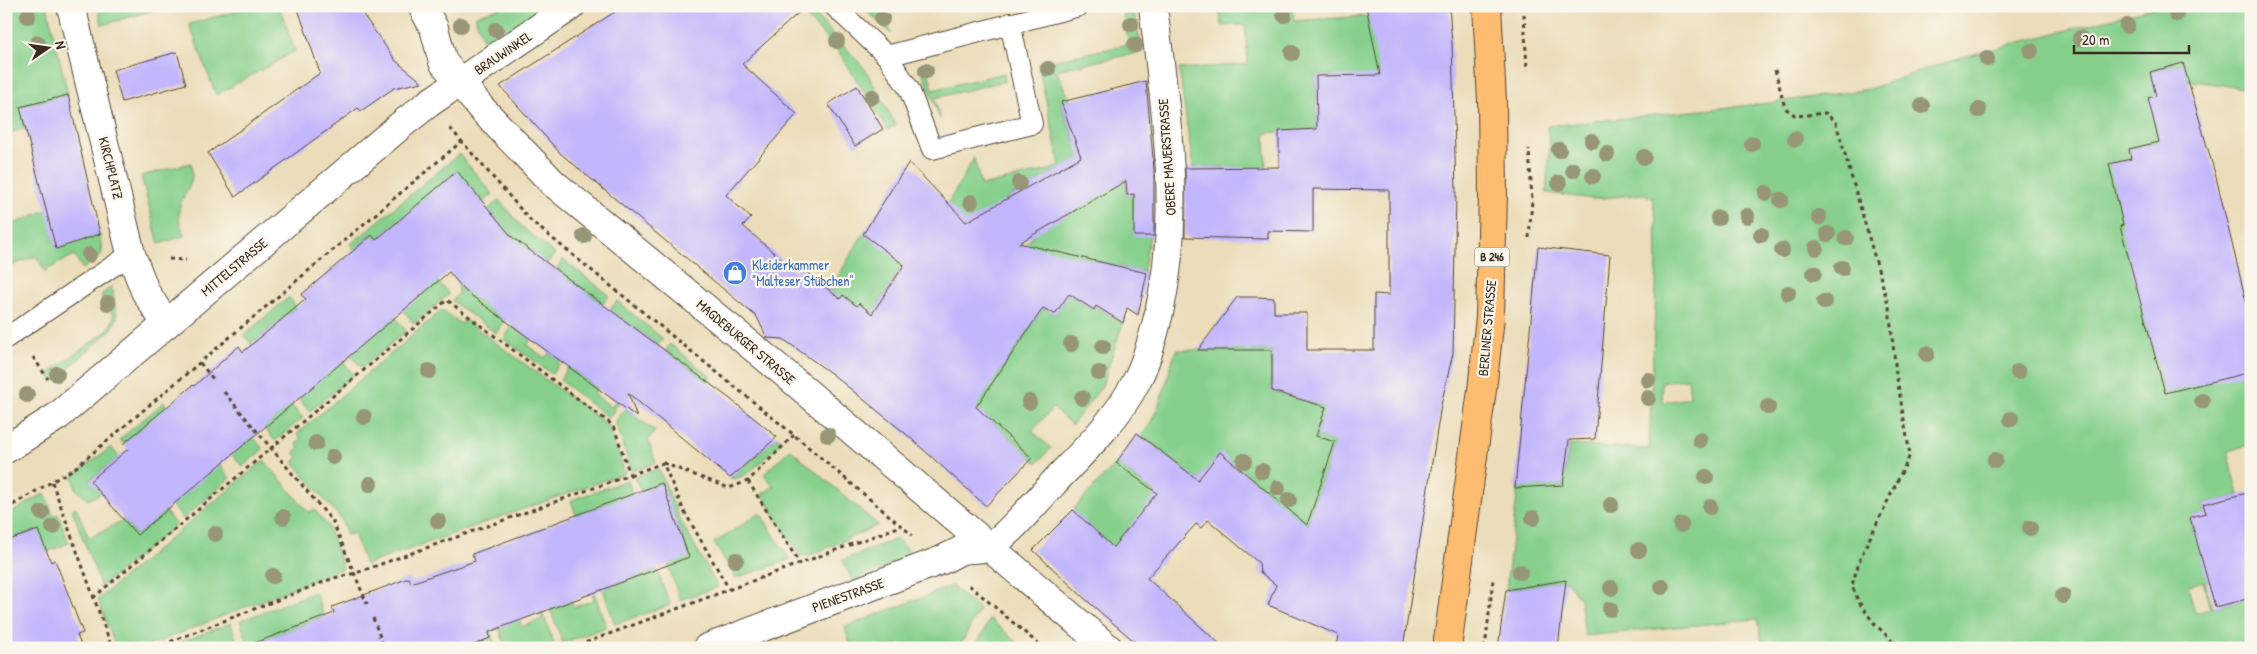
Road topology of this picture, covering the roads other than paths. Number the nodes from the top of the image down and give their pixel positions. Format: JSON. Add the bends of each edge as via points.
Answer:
{"nodes":[{"id":1,"x":71,"y":6,"type":"edge"},
{"id":2,"x":422,"y":6,"type":"edge"},
{"id":3,"x":571,"y":6,"type":"edge"},
{"id":4,"x":834,"y":6,"type":"edge"},
{"id":5,"x":1079,"y":6,"type":"edge"},
{"id":6,"x":1153,"y":6,"type":"edge"},
{"id":7,"x":1486,"y":6,"type":"edge"},
{"id":8,"x":1010,"y":24,"type":"junction"},
{"id":9,"x":887,"y":56,"type":"junction"},
{"id":10,"x":460,"y":83,"type":"junction"},
{"id":11,"x":131,"y":254,"type":"junction"},
{"id":12,"x":166,"y":324,"type":"junction"},
{"id":13,"x":10,"y":335,"type":"edge"},
{"id":14,"x":6,"y":449,"type":"edge"},
{"id":15,"x":989,"y":547,"type":"junction"},
{"id":16,"x":706,"y":648,"type":"edge"},
{"id":17,"x":1108,"y":648,"type":"edge"},
{"id":18,"x":1447,"y":648,"type":"edge"}],
"edges":[{"from":1,"to":11,"type":"street","name":"KIRCHPLATZ"},
{"from":2,"to":10,"type":"street","name":"MAGDEBURGER STRASSE","via":[[434,28],[443,62]]},
{"from":3,"to":10,"type":"street","name":"BRAUWINKEL"},
{"from":4,"to":9,"type":"lane"},
{"from":5,"to":8,"type":"lane"},
{"from":6,"to":15,"type":"street","name":"OBERE MAUERSTRASSE","via":[[1168,136],[1172,217],[1168,264],[1148,352],[1137,382],[1121,406],[1090,444]]},
{"from":7,"to":18,"type":"main road","name":"BERLINER STRASSE","number":"B 246","via":[[1493,158],[1490,317]]},
{"from":8,"to":9,"type":"lane"},
{"from":8,"to":9,"type":"lane","via":[[1032,124],[932,149],[909,89]]},
{"from":10,"to":12,"type":"street","name":"MITTELSTRASSE","via":[[429,103]]},
{"from":10,"to":15,"type":"street","name":"MAGDEBURGER STRASSE","via":[[553,183]]},
{"from":11,"to":12,"type":"street","name":"KIRCHPLATZ","via":[[145,291]]},
{"from":11,"to":13,"type":"lane"},
{"from":12,"to":14,"type":"street","name":"MITTELSTRASSE","via":[[58,416]]},
{"from":15,"to":16,"type":"street","name":"PIENESTRASSE","via":[[963,550]]},
{"from":15,"to":17,"type":"street","name":"MAGDEBURGER STRASSE"}]}
